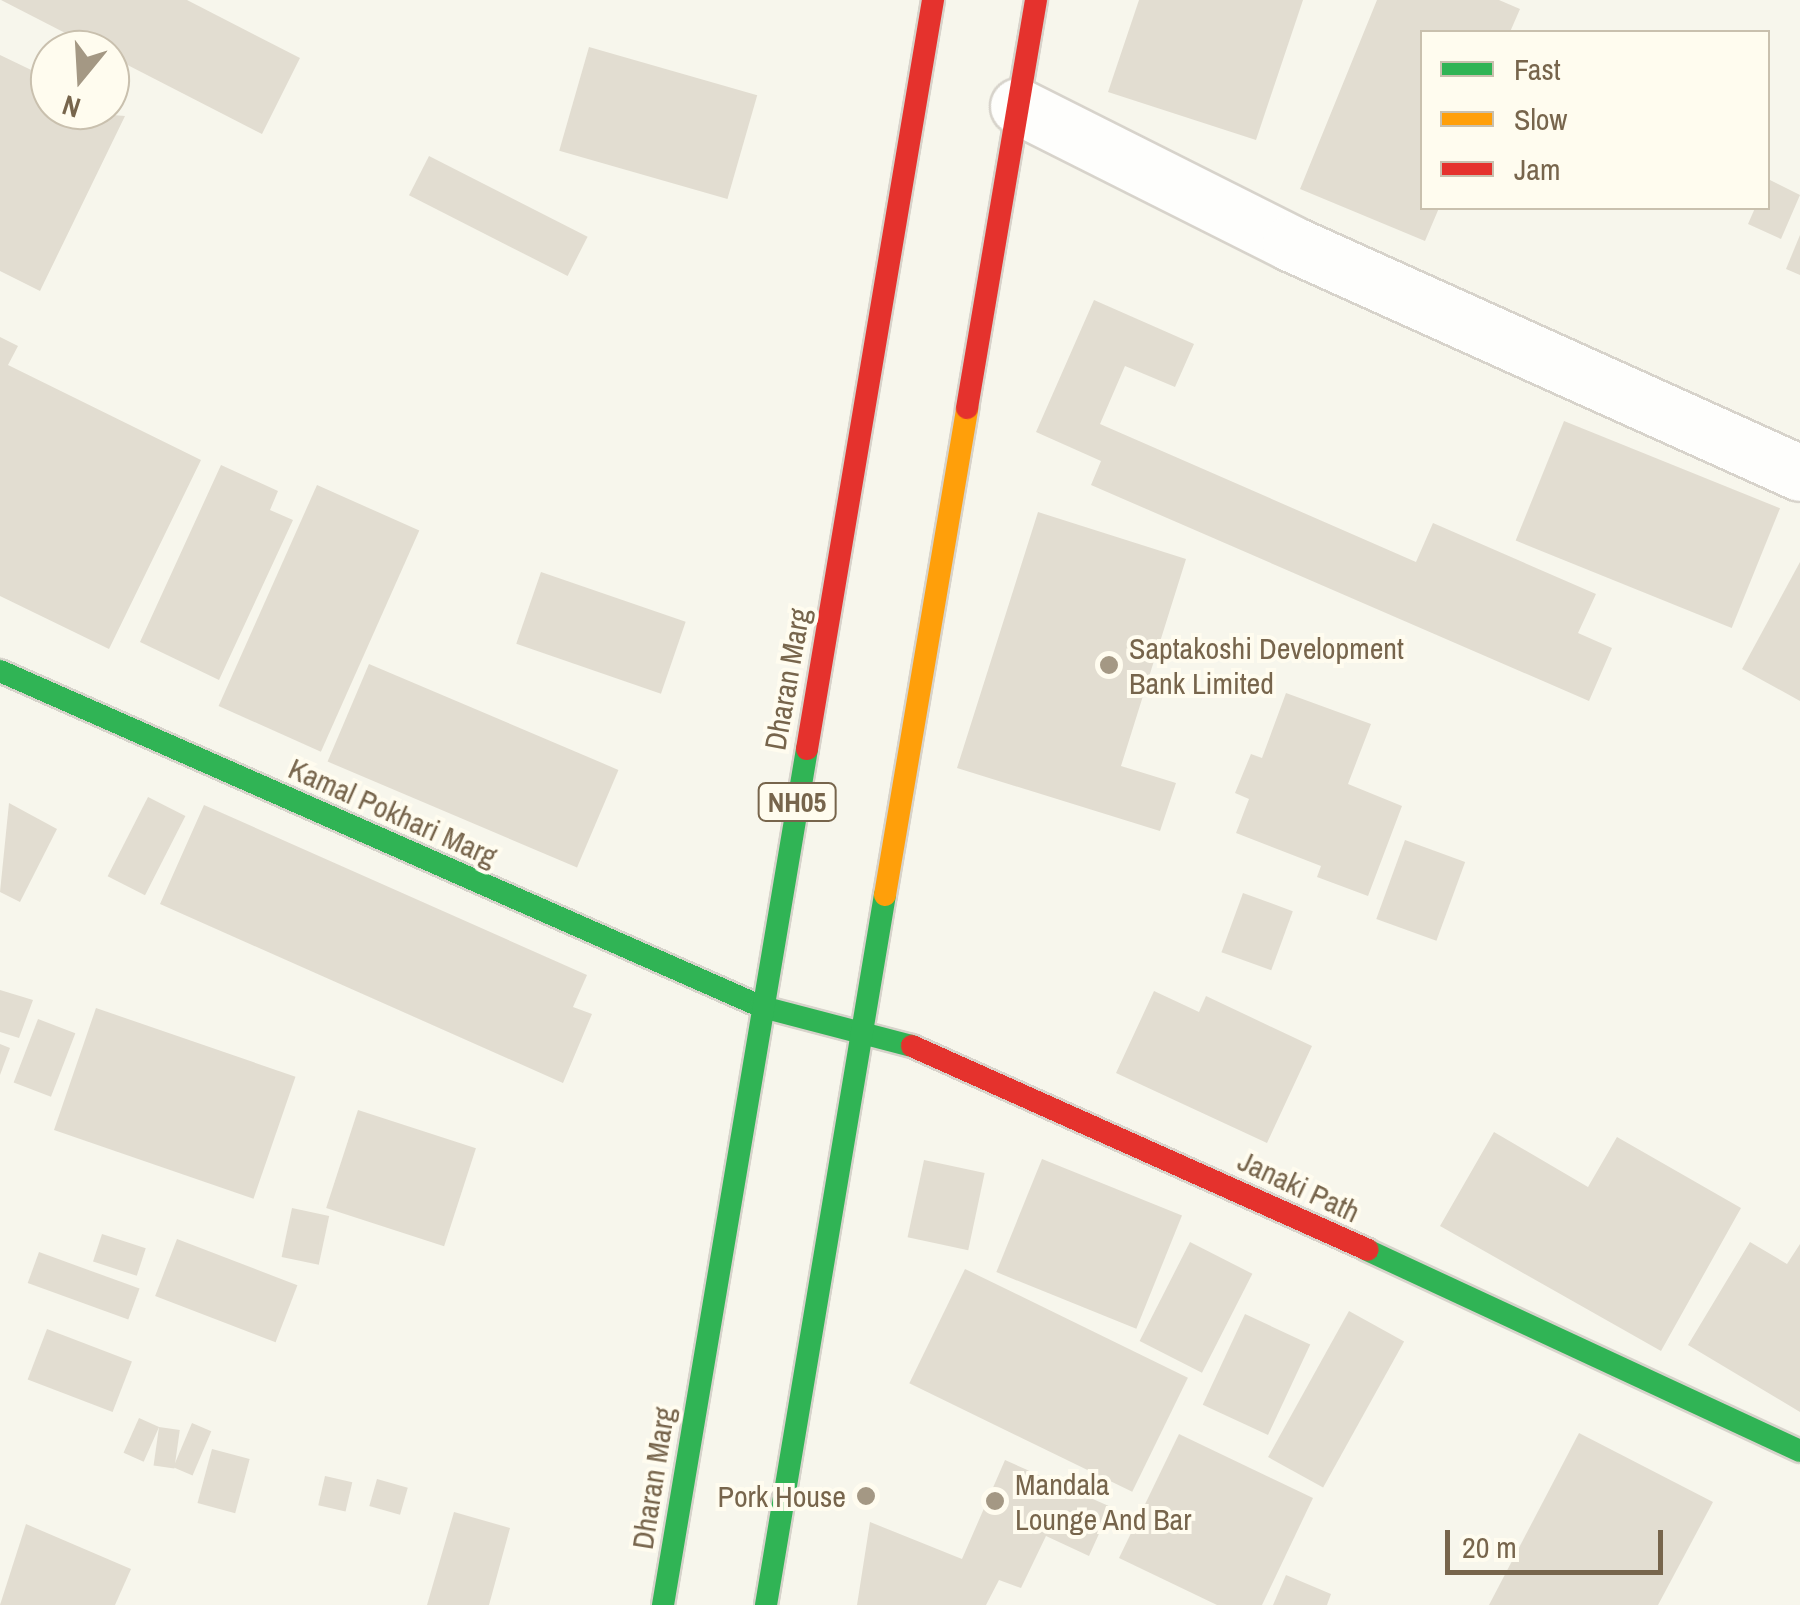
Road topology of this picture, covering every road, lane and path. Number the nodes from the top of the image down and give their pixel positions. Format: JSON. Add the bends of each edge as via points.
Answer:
{"nodes":[{"id":1,"x":933,"y":0,"type":"edge"},
{"id":2,"x":1036,"y":0,"type":"edge"},
{"id":3,"x":1018,"y":106,"type":"junction"},
{"id":4,"x":1800,"y":473,"type":"edge"},
{"id":5,"x":0,"y":672,"type":"edge"},
{"id":6,"x":762,"y":1007,"type":"junction"},
{"id":7,"x":861,"y":1033,"type":"junction"},
{"id":8,"x":1800,"y":1452,"type":"edge"},
{"id":9,"x":662,"y":1605,"type":"edge"},
{"id":10,"x":766,"y":1605,"type":"edge"}],
"edges":[{"from":1,"to":6,"type":"main road","name":"Dharan Marg","number":"NH05"},
{"from":2,"to":3,"type":"main road"},
{"from":3,"to":4,"type":"street","via":[[1290,242]]},
{"from":3,"to":7,"type":"main road"},
{"from":5,"to":6,"type":"main road","name":"Kamal Pokhari Marg"},
{"from":6,"to":7,"type":"main road","name":"Janaki Path"},
{"from":6,"to":9,"type":"main road","name":"Dharan Marg","number":"NH05"},
{"from":7,"to":8,"type":"main road","name":"Janaki Path","via":[[948,1056]]},
{"from":7,"to":10,"type":"main road"}]}
